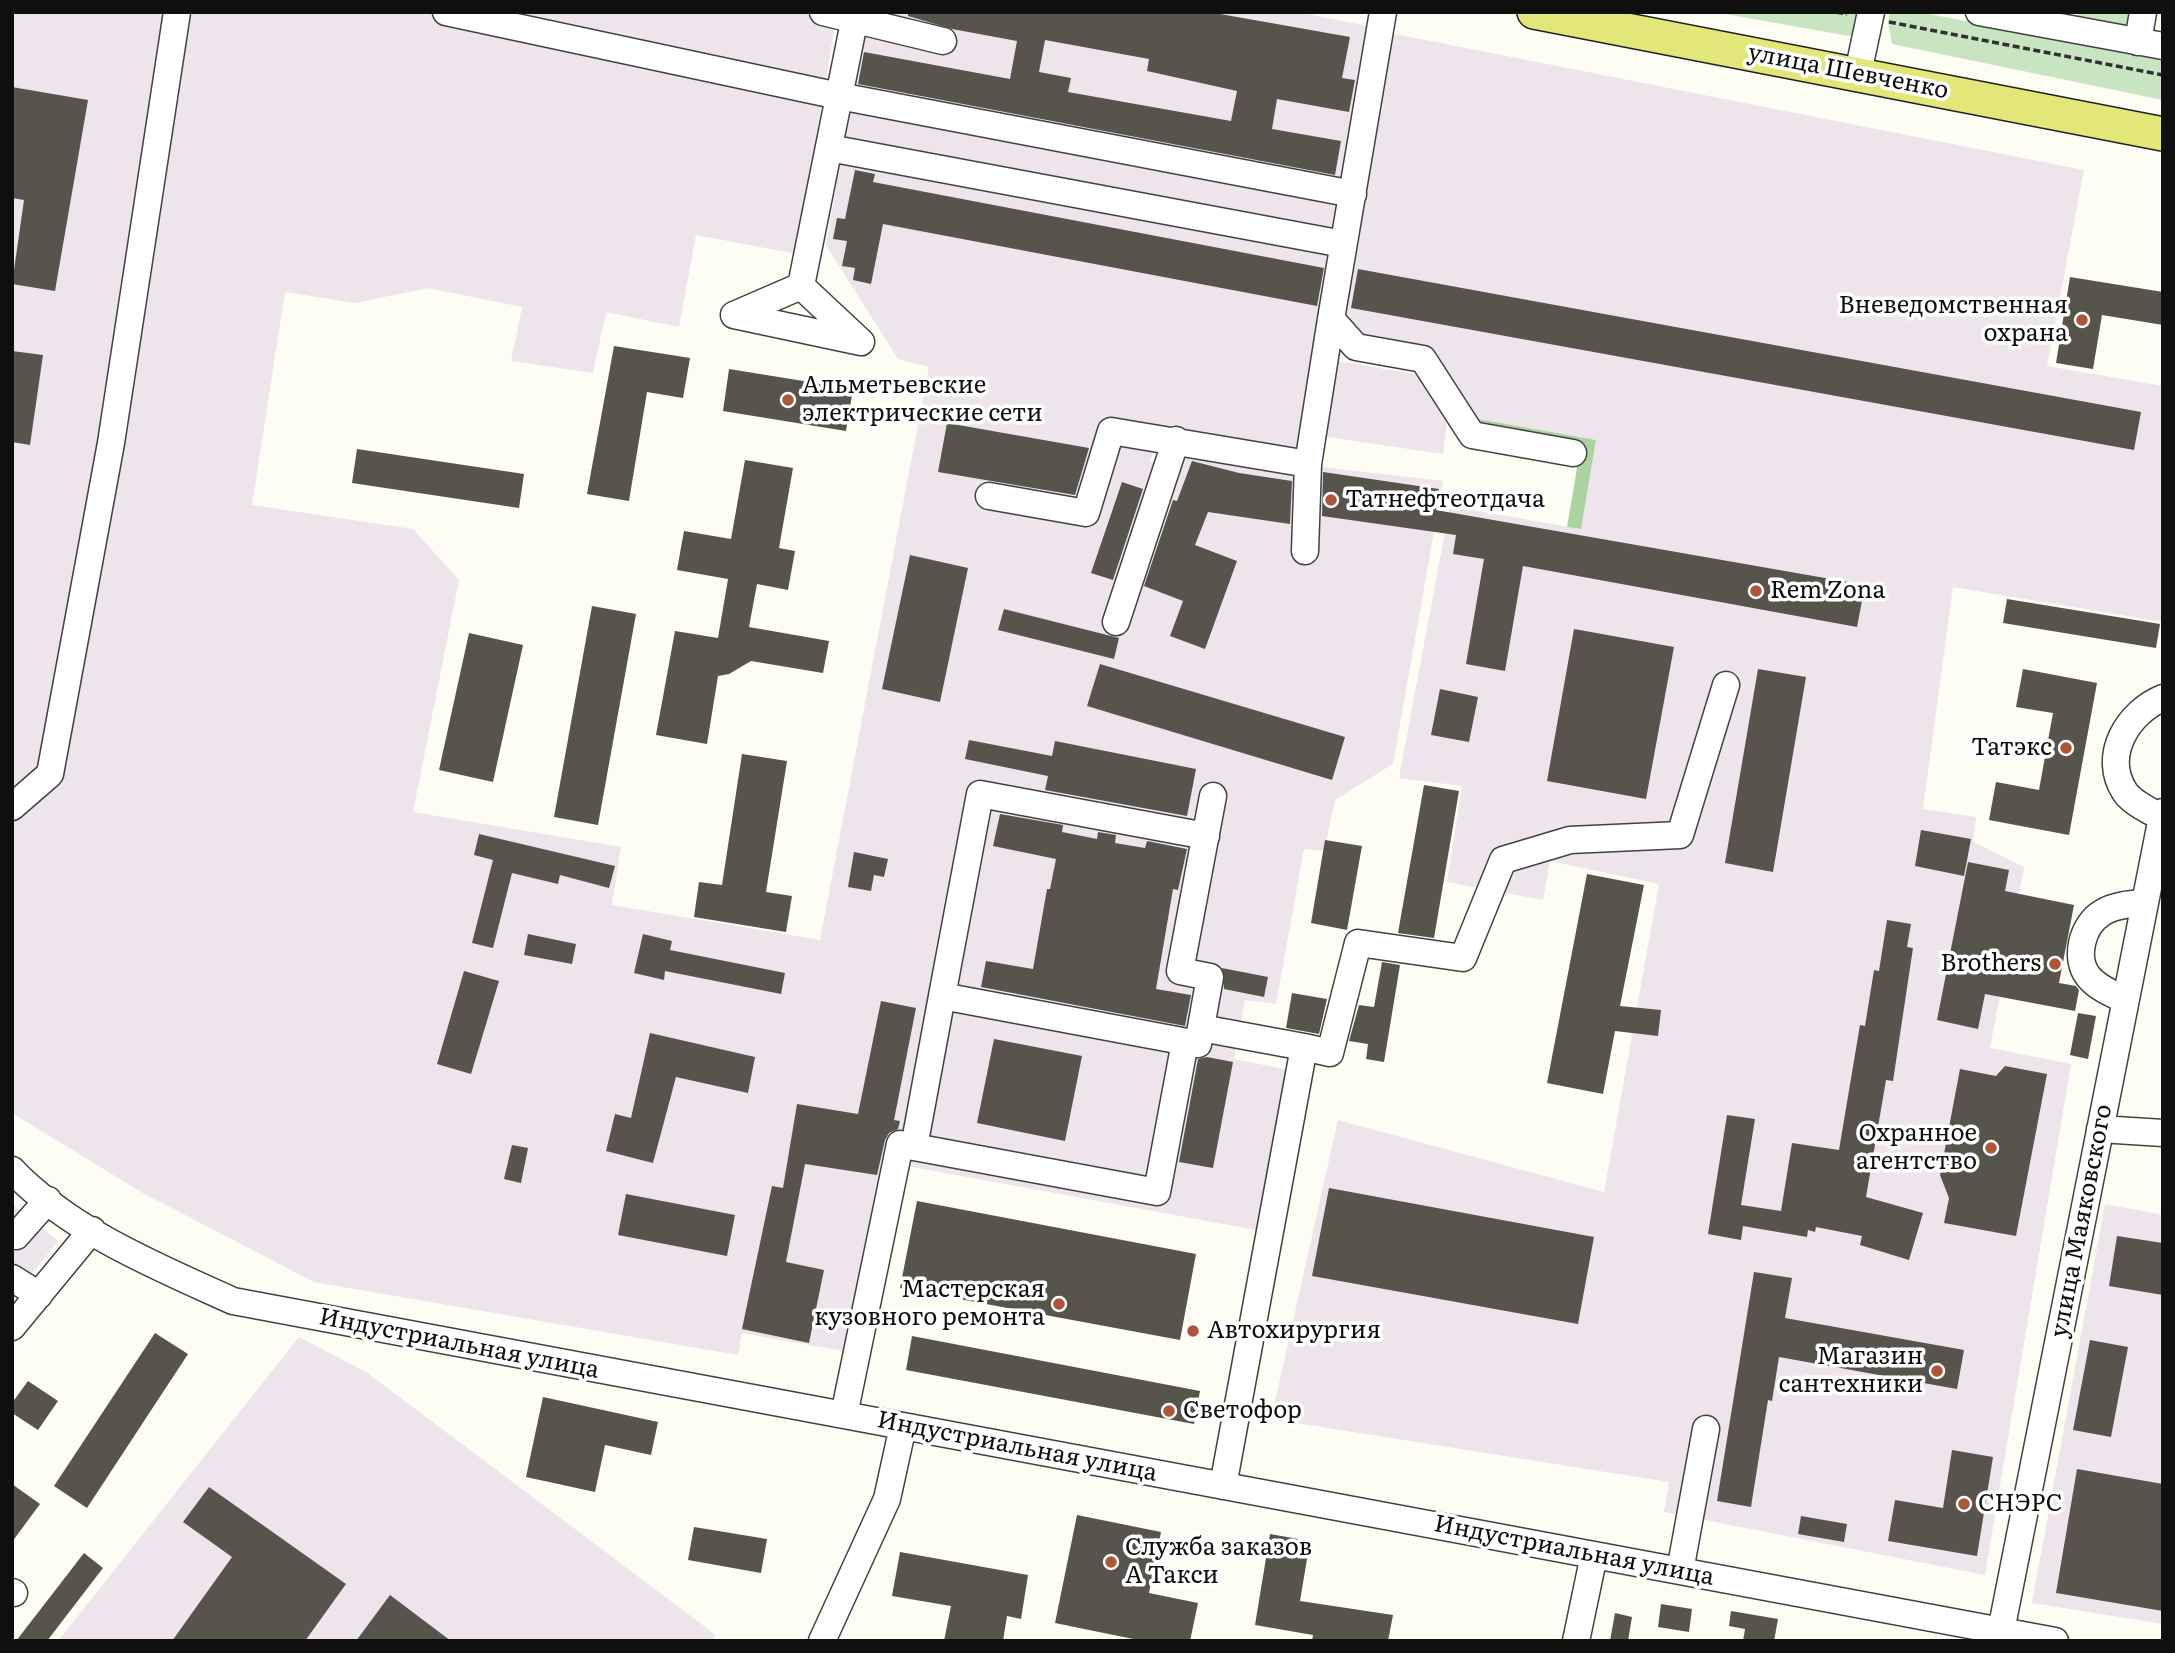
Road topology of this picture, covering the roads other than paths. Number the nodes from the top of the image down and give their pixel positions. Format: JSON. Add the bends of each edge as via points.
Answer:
{"nodes":[{"id":1,"x":177,"y":12,"type":"edge"},
{"id":2,"x":446,"y":12,"type":"edge"},
{"id":3,"x":823,"y":12,"type":"edge"},
{"id":4,"x":1382,"y":12,"type":"edge"},
{"id":5,"x":1534,"y":12,"type":"edge"},
{"id":6,"x":1980,"y":12,"type":"edge"},
{"id":7,"x":2143,"y":12,"type":"edge"},
{"id":8,"x":1870,"y":15,"type":"edge"},
{"id":9,"x":855,"y":16,"type":"edge"},
{"id":10,"x":2064,"y":20,"type":"edge"},
{"id":11,"x":943,"y":41,"type":"dead end"},
{"id":12,"x":2150,"y":44,"type":"edge"},
{"id":13,"x":1858,"y":73,"type":"junction"},
{"id":14,"x":839,"y":96,"type":"junction"},
{"id":15,"x":2163,"y":134,"type":"edge"},
{"id":16,"x":829,"y":148,"type":"junction"},
{"id":17,"x":1353,"y":194,"type":"junction"},
{"id":18,"x":1343,"y":244,"type":"junction"},
{"id":19,"x":801,"y":286,"type":"dead end"},
{"id":20,"x":1331,"y":319,"type":"junction"},
{"id":21,"x":1176,"y":440,"type":"junction"},
{"id":22,"x":1573,"y":453,"type":"dead end"},
{"id":23,"x":1308,"y":464,"type":"junction"},
{"id":24,"x":989,"y":496,"type":"dead end"},
{"id":25,"x":1305,"y":551,"type":"dead end"},
{"id":26,"x":1116,"y":622,"type":"dead end"},
{"id":27,"x":1726,"y":685,"type":"dead end"},
{"id":28,"x":2163,"y":698,"type":"edge"},
{"id":29,"x":1213,"y":796,"type":"dead end"},
{"id":30,"x":12,"y":807,"type":"edge"},
{"id":31,"x":2162,"y":815,"type":"edge"},
{"id":32,"x":1206,"y":836,"type":"junction"},
{"id":33,"x":2150,"y":914,"type":"edge"},
{"id":34,"x":942,"y":996,"type":"junction"},
{"id":35,"x":2125,"y":1000,"type":"junction"},
{"id":36,"x":1193,"y":1035,"type":"junction"},
{"id":37,"x":1304,"y":1047,"type":"junction"},
{"id":38,"x":2100,"y":1129,"type":"junction"},
{"id":39,"x":2163,"y":1133,"type":"edge"},
{"id":40,"x":914,"y":1147,"type":"junction"},
{"id":41,"x":12,"y":1170,"type":"edge"},
{"id":42,"x":48,"y":1200,"type":"junction"},
{"id":43,"x":92,"y":1230,"type":"junction"},
{"id":44,"x":12,"y":1233,"type":"edge"},
{"id":45,"x":12,"y":1278,"type":"edge"},
{"id":46,"x":39,"y":1295,"type":"junction"},
{"id":47,"x":12,"y":1327,"type":"edge"},
{"id":48,"x":844,"y":1415,"type":"junction"},
{"id":49,"x":904,"y":1426,"type":"junction"},
{"id":50,"x":1706,"y":1429,"type":"dead end"},
{"id":51,"x":1223,"y":1486,"type":"junction"},
{"id":52,"x":1594,"y":1555,"type":"junction"},
{"id":53,"x":1680,"y":1571,"type":"junction"},
{"id":54,"x":2001,"y":1631,"type":"junction"},
{"id":55,"x":822,"y":1641,"type":"edge"},
{"id":56,"x":1576,"y":1641,"type":"edge"},
{"id":57,"x":2055,"y":1641,"type":"edge"}],
"edges":[{"from":1,"to":30,"type":"street","via":[[111,443],[50,774]]},
{"from":2,"to":14,"type":"street"},
{"from":3,"to":9,"type":"street"},
{"from":4,"to":17,"type":"street"},
{"from":5,"to":13,"type":"main road","name":"улица Шевченко"},
{"from":6,"to":10,"type":"street"},
{"from":7,"to":12,"type":"street"},
{"from":8,"to":13,"type":"street"},
{"from":9,"to":11,"type":"street"},
{"from":9,"to":14,"type":"street"},
{"from":10,"to":12,"type":"street"},
{"from":13,"to":15,"type":"main road","name":"улица Шевченко"},
{"from":14,"to":16,"type":"street"},
{"from":14,"to":17,"type":"street"},
{"from":16,"to":18,"type":"street"},
{"from":16,"to":19,"type":"street"},
{"from":17,"to":18,"type":"street"},
{"from":18,"to":20,"type":"street"},
{"from":20,"to":22,"type":"street","via":[[1356,346],[1423,359],[1472,435]]},
{"from":20,"to":23,"type":"street"},
{"from":21,"to":23,"type":"street"},
{"from":21,"to":24,"type":"street","via":[[1111,431],[1086,513]]},
{"from":21,"to":26,"type":"street"},
{"from":23,"to":25,"type":"street"},
{"from":27,"to":37,"type":"street","via":[[1680,835],[1570,840],[1503,860],[1464,958],[1358,943],[1330,1053]]},
{"from":28,"to":31,"type":"street","via":[[2145,705],[2125,727],[2116,755],[2117,777],[2127,795]]},
{"from":29,"to":32,"type":"street"},
{"from":31,"to":33,"type":"street","name":"улица Маяковского"},
{"from":32,"to":34,"type":"street","via":[[980,794]]},
{"from":32,"to":36,"type":"street","via":[[1180,971],[1210,977]]},
{"from":33,"to":35,"type":"street","name":"улица Маяковского"},
{"from":33,"to":35,"type":"street","via":[[2123,905],[2101,913],[2087,929],[2080,950],[2087,975]]},
{"from":34,"to":36,"type":"street"},
{"from":34,"to":40,"type":"street"},
{"from":35,"to":38,"type":"street","name":"улица Маяковского"},
{"from":36,"to":37,"type":"street"},
{"from":36,"to":40,"type":"street","via":[[1157,1192]]},
{"from":37,"to":51,"type":"street"},
{"from":38,"to":39,"type":"street"},
{"from":38,"to":54,"type":"street","name":"улица Маяковского"},
{"from":40,"to":48,"type":"street","via":[[900,1144]]},
{"from":41,"to":42,"type":"street","name":"Индустриальная улица"},
{"from":42,"to":43,"type":"street","name":"Индустриальная улица"},
{"from":42,"to":44,"type":"street","via":[[16,1236]]},
{"from":43,"to":46,"type":"street"},
{"from":43,"to":48,"type":"street","name":"Индустриальная улица","via":[[122,1250],[233,1301]]},
{"from":45,"to":46,"type":"street"},
{"from":46,"to":47,"type":"street"},
{"from":48,"to":49,"type":"street","name":"Индустриальная улица"},
{"from":49,"to":51,"type":"street","name":"Индустриальная улица"},
{"from":49,"to":55,"type":"street","via":[[887,1499]]},
{"from":50,"to":53,"type":"street"},
{"from":51,"to":52,"type":"street","name":"Индустриальная улица"},
{"from":52,"to":53,"type":"street","name":"Индустриальная улица"},
{"from":52,"to":56,"type":"street"},
{"from":53,"to":54,"type":"street","name":"Индустриальная улица"},
{"from":54,"to":57,"type":"street","name":"Индустриальная улица"}]}
